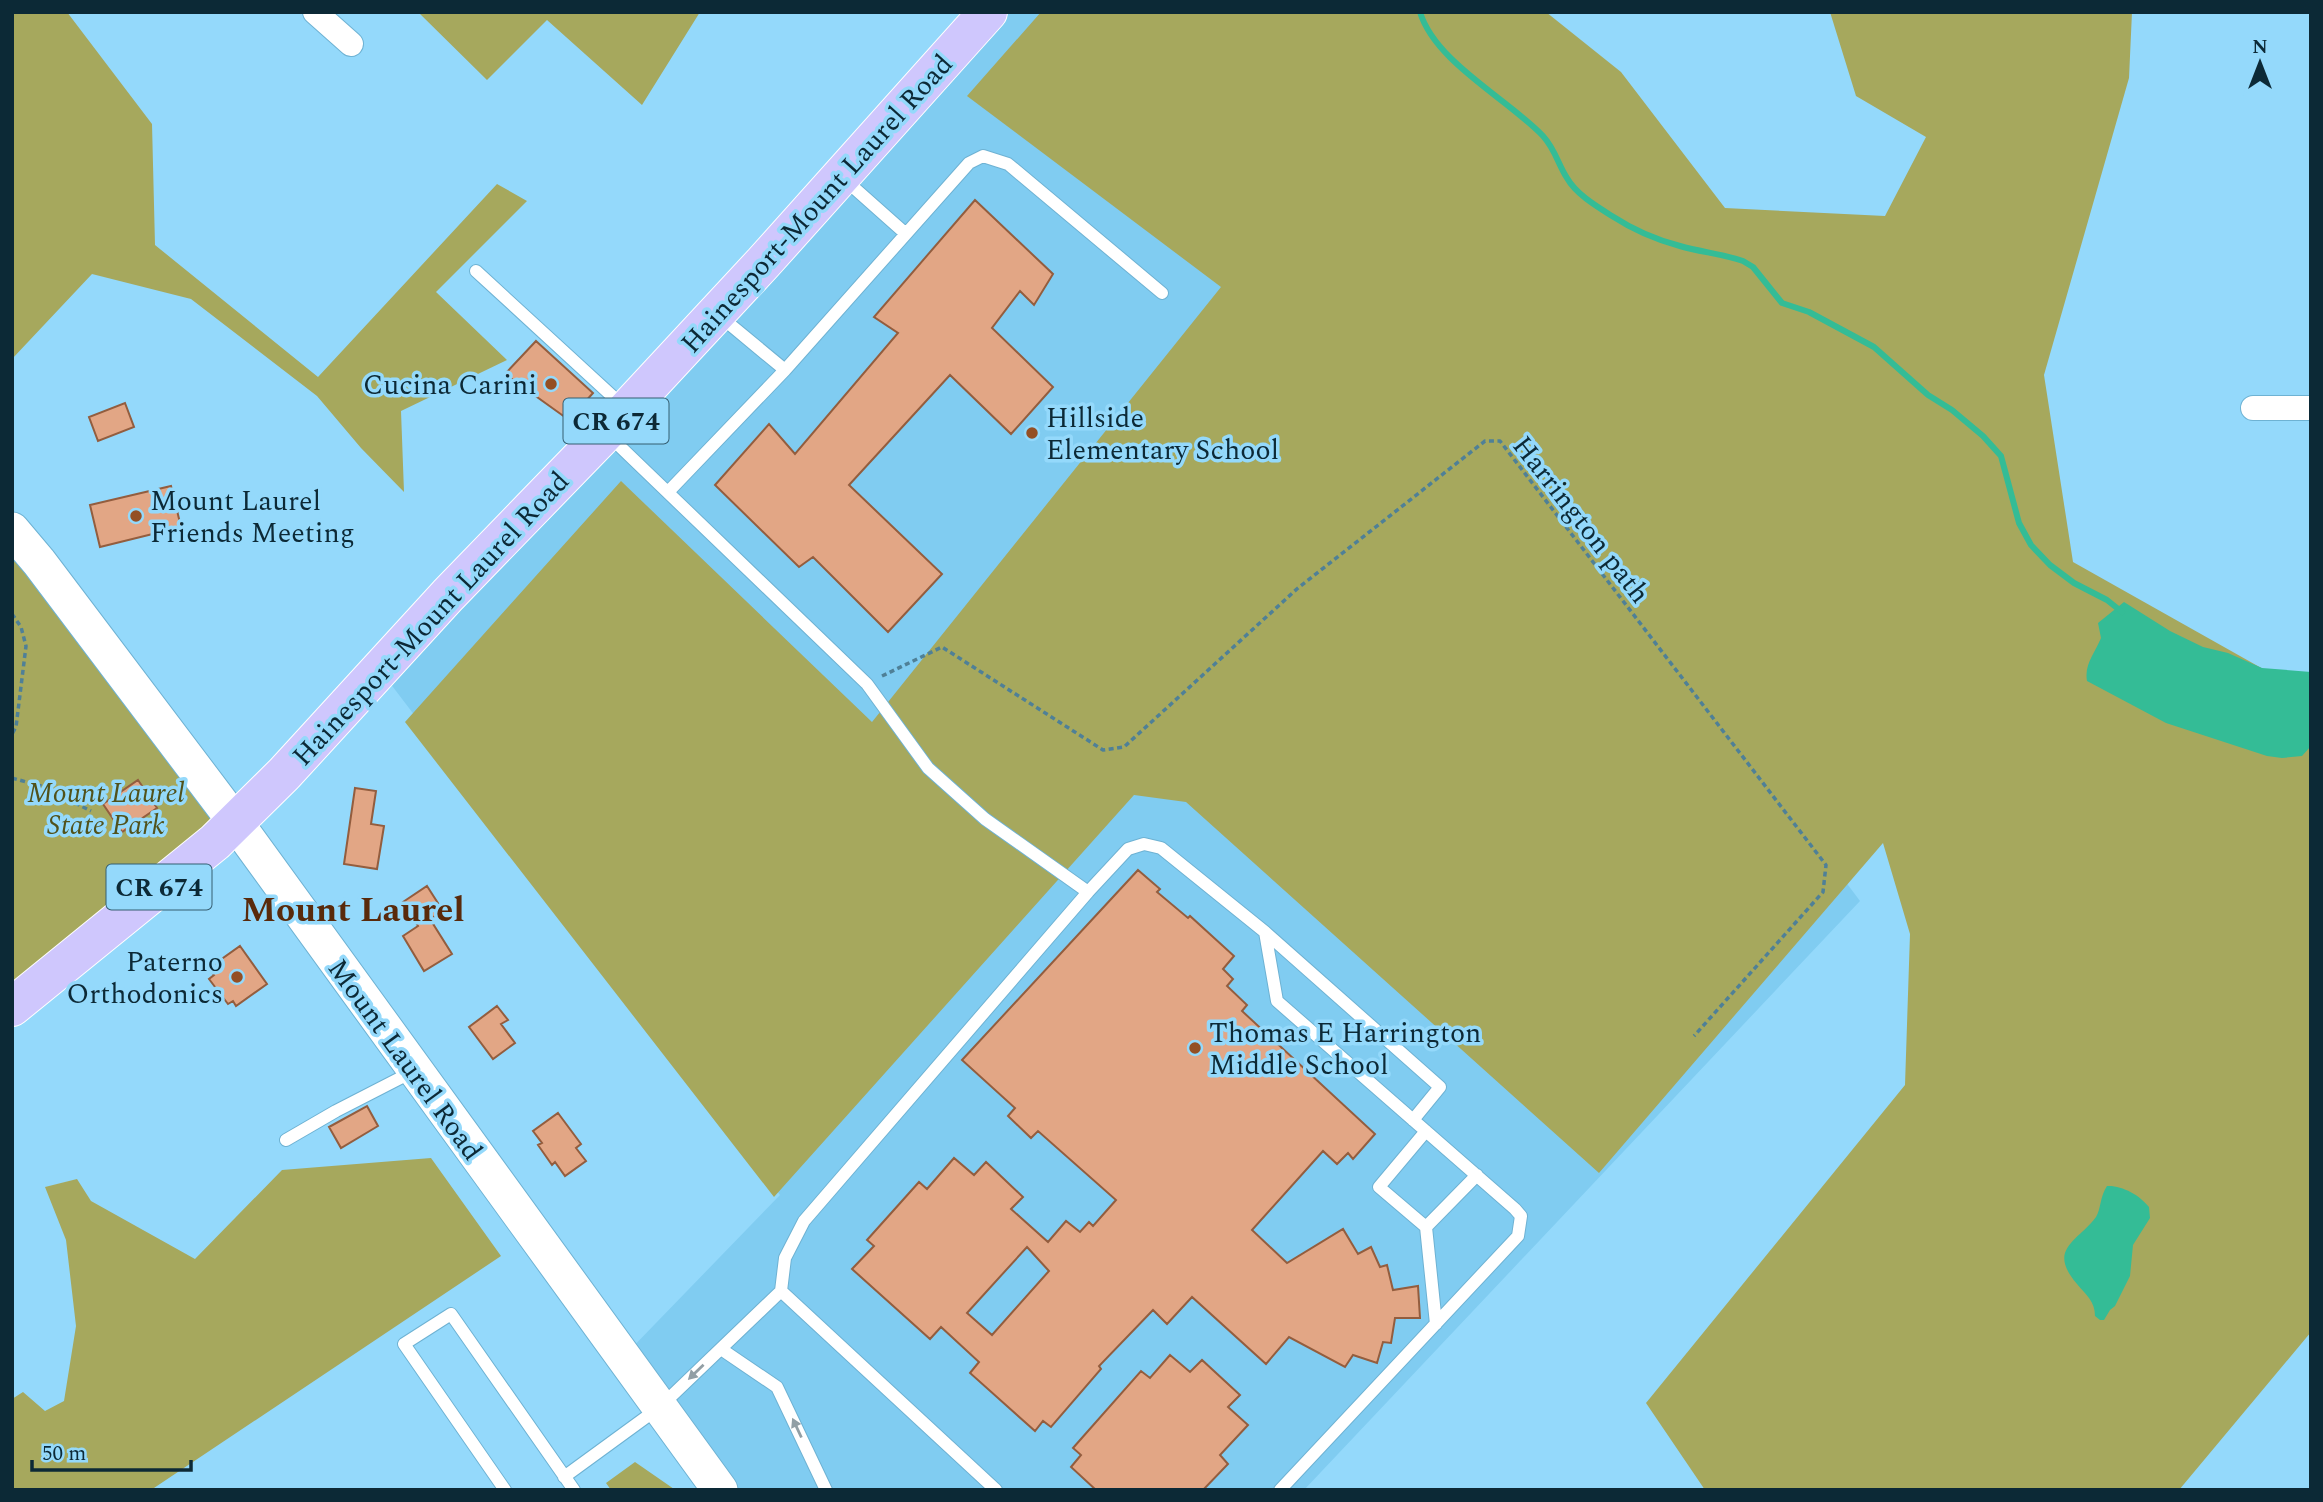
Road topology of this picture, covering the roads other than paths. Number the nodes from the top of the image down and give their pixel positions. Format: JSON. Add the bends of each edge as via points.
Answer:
{"nodes":[{"id":1,"x":315,"y":12,"type":"edge"},
{"id":2,"x":988,"y":12,"type":"edge"},
{"id":3,"x":351,"y":44,"type":"dead end"},
{"id":4,"x":841,"y":176,"type":"junction"},
{"id":5,"x":906,"y":234,"type":"junction"},
{"id":6,"x":477,"y":271,"type":"dead end"},
{"id":7,"x":1162,"y":293,"type":"dead end"},
{"id":8,"x":716,"y":313,"type":"junction"},
{"id":9,"x":785,"y":370,"type":"junction"},
{"id":10,"x":2253,"y":408,"type":"dead end"},
{"id":11,"x":2311,"y":408,"type":"edge"},
{"id":12,"x":616,"y":421,"type":"junction"},
{"id":13,"x":669,"y":491,"type":"junction"},
{"id":14,"x":12,"y":530,"type":"edge"},
{"id":15,"x":236,"y":823,"type":"junction"},
{"id":16,"x":1088,"y":892,"type":"junction"},
{"id":17,"x":1265,"y":932,"type":"junction"},
{"id":18,"x":12,"y":1007,"type":"edge"},
{"id":19,"x":415,"y":1070,"type":"junction"},
{"id":20,"x":1413,"y":1119,"type":"junction"},
{"id":21,"x":1426,"y":1131,"type":"junction"},
{"id":22,"x":286,"y":1140,"type":"dead end"},
{"id":23,"x":1477,"y":1175,"type":"junction"},
{"id":24,"x":1426,"y":1227,"type":"junction"},
{"id":25,"x":781,"y":1291,"type":"junction"},
{"id":26,"x":1436,"y":1324,"type":"junction"},
{"id":27,"x":721,"y":1349,"type":"junction"},
{"id":28,"x":660,"y":1407,"type":"junction"},
{"id":29,"x":564,"y":1477,"type":"junction"},
{"id":30,"x":505,"y":1490,"type":"edge"},
{"id":31,"x":574,"y":1490,"type":"edge"},
{"id":32,"x":720,"y":1490,"type":"edge"},
{"id":33,"x":826,"y":1490,"type":"edge"},
{"id":34,"x":996,"y":1490,"type":"edge"},
{"id":35,"x":1280,"y":1490,"type":"edge"}],
"edges":[{"from":1,"to":3,"type":"street"},
{"from":2,"to":4,"type":"main road","name":"Hainesport-Mount Laurel Road","number":"CR 674"},
{"from":4,"to":5,"type":"lane"},
{"from":4,"to":8,"type":"main road","name":"Hainesport-Mount Laurel Road","number":"CR 674"},
{"from":5,"to":7,"type":"lane","via":[[969,163],[983,156],[1008,164]]},
{"from":5,"to":9,"type":"lane"},
{"from":6,"to":12,"type":"lane"},
{"from":8,"to":9,"type":"lane"},
{"from":8,"to":12,"type":"main road","name":"Hainesport-Mount Laurel Road","number":"CR 674"},
{"from":9,"to":13,"type":"lane"},
{"from":10,"to":11,"type":"street"},
{"from":12,"to":13,"type":"lane"},
{"from":12,"to":15,"type":"main road","name":"Hainesport-Mount Laurel Road","number":"CR 674"},
{"from":13,"to":16,"type":"lane","via":[[867,684],[928,768],[985,819]]},
{"from":14,"to":15,"type":"main road","name":"Mount Laurel Road"},
{"from":15,"to":18,"type":"main road","name":"Hainesport-Mount Laurel Road","number":"CR 674"},
{"from":15,"to":19,"type":"main road","name":"Mount Laurel Road"},
{"from":16,"to":17,"type":"lane","via":[[1128,849],[1144,844],[1161,848]]},
{"from":16,"to":25,"type":"lane","via":[[804,1221],[785,1258]]},
{"from":17,"to":20,"type":"lane","via":[[1277,1001]]},
{"from":17,"to":20,"type":"lane","via":[[1440,1087]]},
{"from":19,"to":22,"type":"lane"},
{"from":19,"to":28,"type":"main road","name":"Mount Laurel Road"},
{"from":20,"to":21,"type":"lane"},
{"from":21,"to":23,"type":"lane"},
{"from":21,"to":24,"type":"lane","via":[[1379,1187]]},
{"from":23,"to":24,"type":"lane"},
{"from":23,"to":26,"type":"lane","via":[[1515,1209],[1521,1226],[1518,1236]]},
{"from":24,"to":26,"type":"lane"},
{"from":25,"to":27,"type":"lane"},
{"from":25,"to":34,"type":"lane"},
{"from":26,"to":35,"type":"lane"},
{"from":27,"to":28,"type":"lane","one_way":true},
{"from":33,"to":27,"type":"lane","one_way":true,"via":[[777,1387]]},
{"from":28,"to":29,"type":"lane"},
{"from":28,"to":32,"type":"main road","name":"Mount Laurel Road"},
{"from":29,"to":30,"type":"lane","via":[[451,1314],[404,1344]]},
{"from":29,"to":31,"type":"lane"}]}
